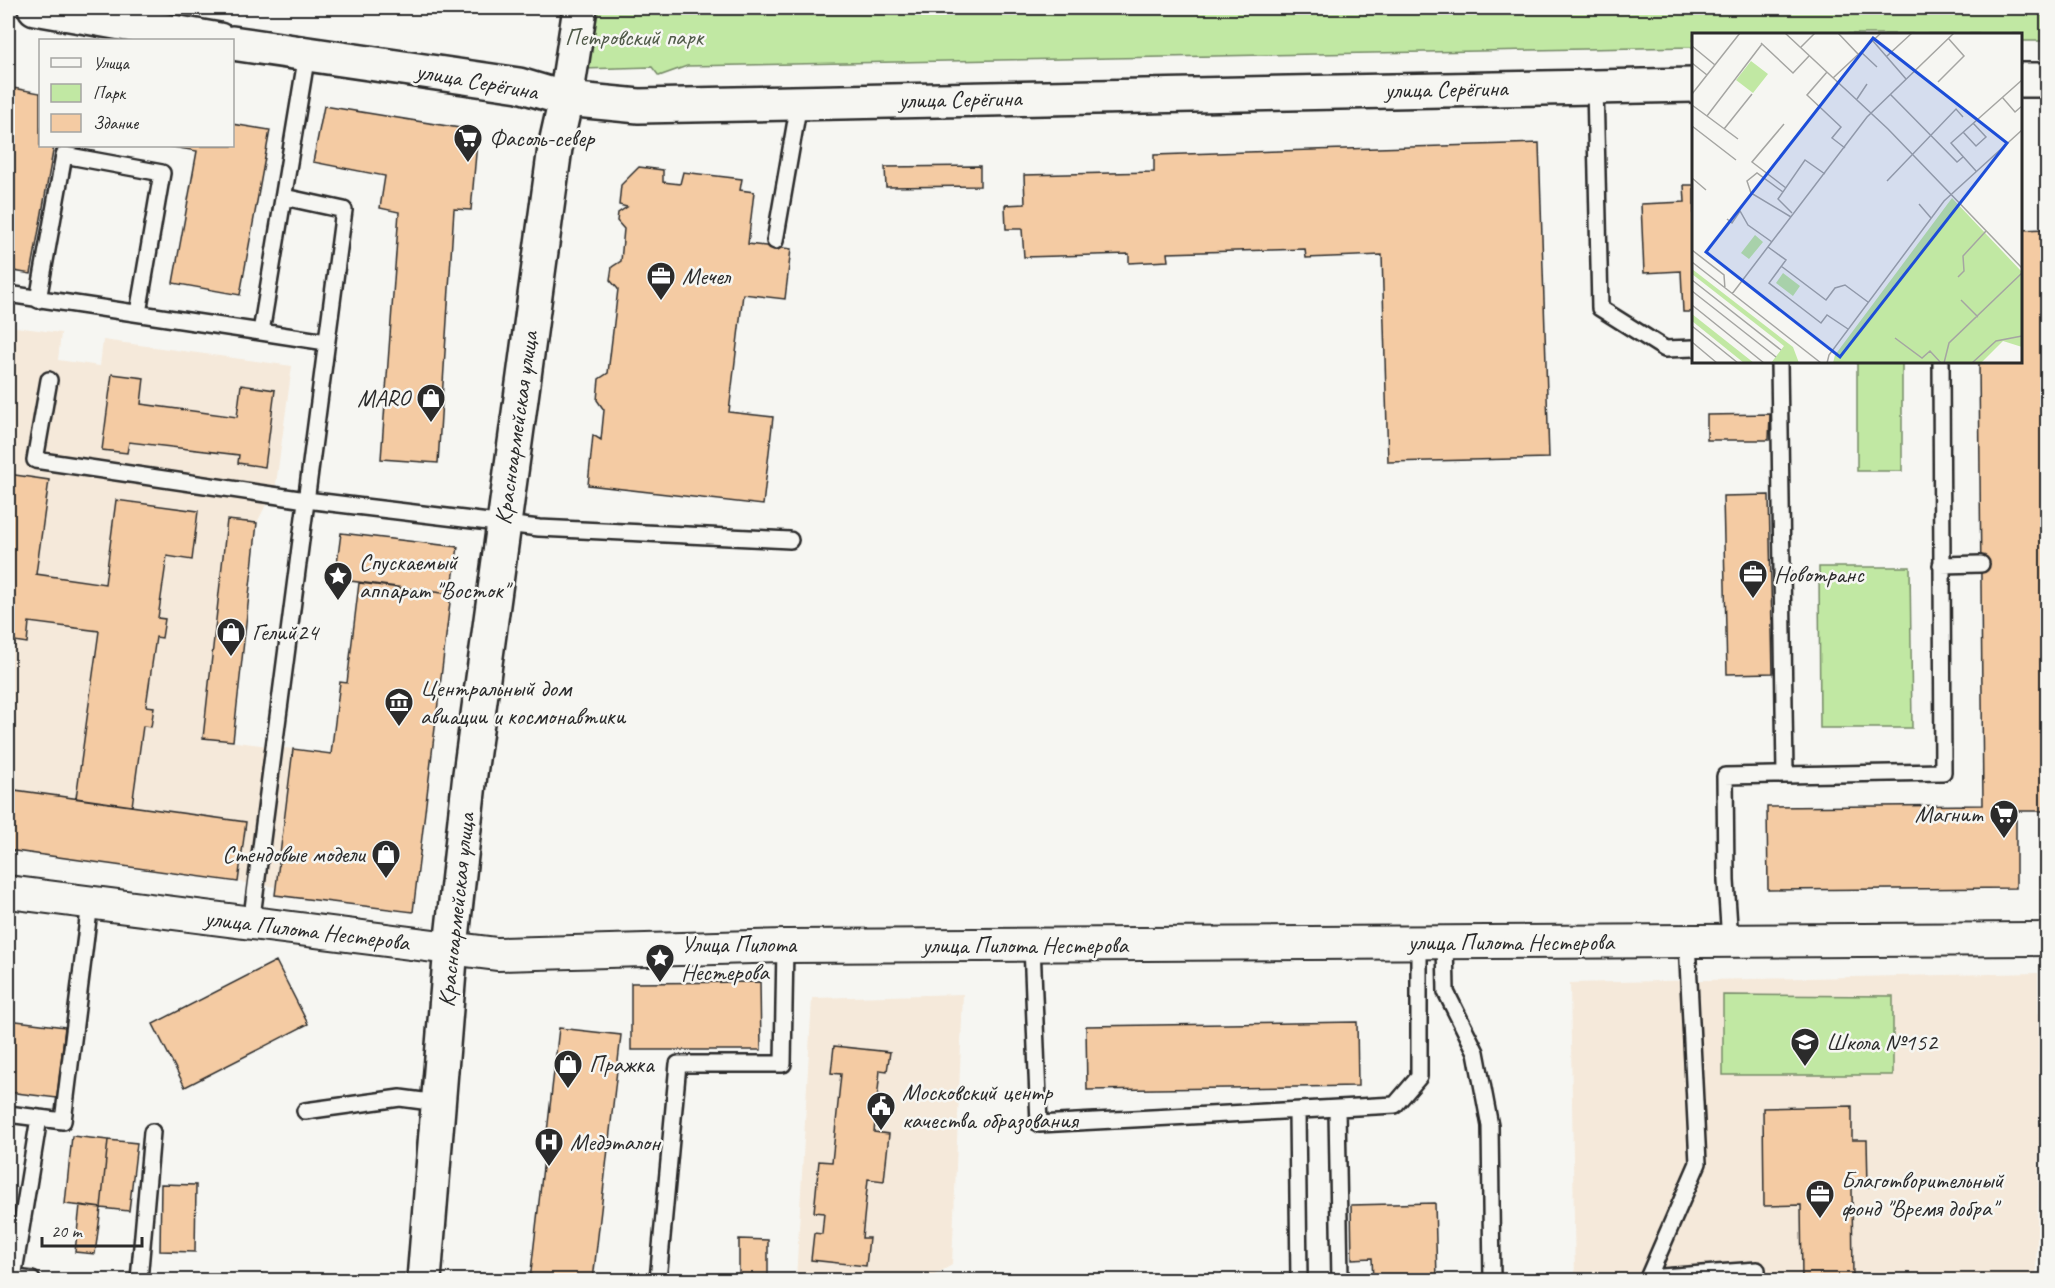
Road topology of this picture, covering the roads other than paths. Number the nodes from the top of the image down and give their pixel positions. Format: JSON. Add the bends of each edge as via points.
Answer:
{"nodes":[{"id":1,"x":35,"y":8,"type":"edge"},
{"id":2,"x":580,"y":8,"type":"edge"},
{"id":3,"x":213,"y":39,"type":"edge"},
{"id":4,"x":234,"y":43,"type":"edge"},
{"id":5,"x":307,"y":54,"type":"junction"},
{"id":6,"x":2022,"y":80,"type":"edge"},
{"id":7,"x":2048,"y":80,"type":"edge"},
{"id":8,"x":1692,"y":85,"type":"edge"},
{"id":9,"x":1595,"y":86,"type":"junction"},
{"id":10,"x":566,"y":99,"type":"junction"},
{"id":11,"x":799,"y":102,"type":"junction"},
{"id":12,"x":284,"y":197,"type":"junction"},
{"id":13,"x":775,"y":241,"type":"dead end"},
{"id":14,"x":8,"y":294,"type":"edge"},
{"id":15,"x":38,"y":300,"type":"junction"},
{"id":16,"x":138,"y":313,"type":"junction"},
{"id":17,"x":261,"y":332,"type":"junction"},
{"id":18,"x":326,"y":342,"type":"junction"},
{"id":19,"x":1692,"y":348,"type":"edge"},
{"id":20,"x":1779,"y":363,"type":"edge"},
{"id":21,"x":1941,"y":363,"type":"edge"},
{"id":22,"x":49,"y":380,"type":"dead end"},
{"id":23,"x":306,"y":500,"type":"junction"},
{"id":24,"x":503,"y":524,"type":"junction"},
{"id":25,"x":790,"y":540,"type":"dead end"},
{"id":26,"x":1981,"y":564,"type":"dead end"},
{"id":27,"x":1941,"y":565,"type":"junction"},
{"id":28,"x":1785,"y":775,"type":"junction"},
{"id":29,"x":8,"y":891,"type":"edge"},
{"id":30,"x":90,"y":903,"type":"junction"},
{"id":31,"x":251,"y":924,"type":"junction"},
{"id":32,"x":2048,"y":939,"type":"edge"},
{"id":33,"x":1687,"y":941,"type":"junction"},
{"id":34,"x":1730,"y":941,"type":"junction"},
{"id":35,"x":1432,"y":942,"type":"junction"},
{"id":36,"x":1032,"y":945,"type":"junction"},
{"id":37,"x":785,"y":946,"type":"junction"},
{"id":38,"x":451,"y":947,"type":"junction"},
{"id":39,"x":438,"y":1103,"type":"junction"},
{"id":40,"x":1337,"y":1110,"type":"junction"},
{"id":41,"x":305,"y":1111,"type":"dead end"},
{"id":42,"x":1297,"y":1112,"type":"junction"},
{"id":43,"x":8,"y":1114,"type":"edge"},
{"id":44,"x":39,"y":1118,"type":"junction"},
{"id":45,"x":152,"y":1132,"type":"dead end"},
{"id":46,"x":10,"y":1277,"type":"edge"},
{"id":47,"x":32,"y":1281,"type":"edge"},
{"id":48,"x":139,"y":1281,"type":"edge"},
{"id":49,"x":424,"y":1281,"type":"edge"},
{"id":50,"x":658,"y":1281,"type":"edge"},
{"id":51,"x":1299,"y":1281,"type":"edge"},
{"id":52,"x":1340,"y":1281,"type":"edge"},
{"id":53,"x":1492,"y":1281,"type":"edge"},
{"id":54,"x":1757,"y":1281,"type":"edge"}],
"edges":[{"from":1,"to":3,"type":"street"},
{"from":2,"to":10,"type":"street","name":"Красноармейская улица"},
{"from":4,"to":5,"type":"street","name":"улица Серёгина"},
{"from":5,"to":10,"type":"street","name":"улица Серёгина","via":[[519,85]]},
{"from":5,"to":12,"type":"lane"},
{"from":6,"to":7,"type":"street"},
{"from":8,"to":9,"type":"street","name":"улица Серёгина"},
{"from":9,"to":11,"type":"street","name":"улица Серёгина"},
{"from":9,"to":19,"type":"lane","via":[[1600,308],[1665,349]]},
{"from":10,"to":11,"type":"street","name":"улица Серёгина","via":[[639,106]]},
{"from":10,"to":24,"type":"street","name":"Красноармейская улица","via":[[555,148]]},
{"from":11,"to":13,"type":"lane"},
{"from":12,"to":17,"type":"lane"},
{"from":12,"to":18,"type":"lane","via":[[344,210]]},
{"from":14,"to":15,"type":"lane"},
{"from":15,"to":16,"type":"lane"},
{"from":15,"to":16,"type":"lane","via":[[64,155],[162,173]]},
{"from":16,"to":17,"type":"lane"},
{"from":17,"to":18,"type":"lane"},
{"from":18,"to":23,"type":"lane"},
{"from":20,"to":28,"type":"lane"},
{"from":21,"to":27,"type":"lane"},
{"from":22,"to":23,"type":"lane","via":[[35,459]]},
{"from":23,"to":24,"type":"lane"},
{"from":23,"to":31,"type":"lane"},
{"from":24,"to":25,"type":"lane"},
{"from":24,"to":38,"type":"street","name":"Красноармейская улица"},
{"from":26,"to":27,"type":"lane"},
{"from":27,"to":28,"type":"lane","via":[[1943,772]]},
{"from":28,"to":34,"type":"lane","via":[[1725,776]]},
{"from":29,"to":30,"type":"street","name":"улица Пилота Нестерова"},
{"from":30,"to":31,"type":"street","name":"улица Пилота Нестерова"},
{"from":30,"to":44,"type":"lane","via":[[63,1121]]},
{"from":31,"to":38,"type":"street","name":"улица Пилота Нестерова"},
{"from":32,"to":34,"type":"street","name":"улица Пилота Нестерова"},
{"from":33,"to":34,"type":"street","name":"улица Пилота Нестерова"},
{"from":33,"to":35,"type":"street","name":"улица Пилота Нестерова"},
{"from":33,"to":54,"type":"lane","via":[[1698,1163],[1648,1278],[1757,1270]]},
{"from":35,"to":36,"type":"street","name":"улица Пилота Нестерова"},
{"from":35,"to":40,"type":"lane","via":[[1419,1077],[1395,1105]]},
{"from":35,"to":53,"type":"lane","via":[[1446,992],[1476,1052],[1490,1126]]},
{"from":36,"to":37,"type":"street","name":"улица Пилота Нестерова"},
{"from":36,"to":42,"type":"lane","via":[[1039,1124]]},
{"from":37,"to":38,"type":"street","name":"улица Пилота Нестерова","via":[[497,954]]},
{"from":37,"to":50,"type":"lane","via":[[783,1064],[678,1064]]},
{"from":38,"to":39,"type":"street","name":"Красноармейская улица"},
{"from":39,"to":41,"type":"lane","via":[[400,1098]]},
{"from":39,"to":49,"type":"street","name":"Красноармейская улица"},
{"from":40,"to":42,"type":"lane"},
{"from":40,"to":52,"type":"lane"},
{"from":42,"to":51,"type":"lane"},
{"from":43,"to":44,"type":"lane"},
{"from":44,"to":46,"type":"lane"},
{"from":45,"to":48,"type":"lane"},
{"from":46,"to":47,"type":"lane"}]}
